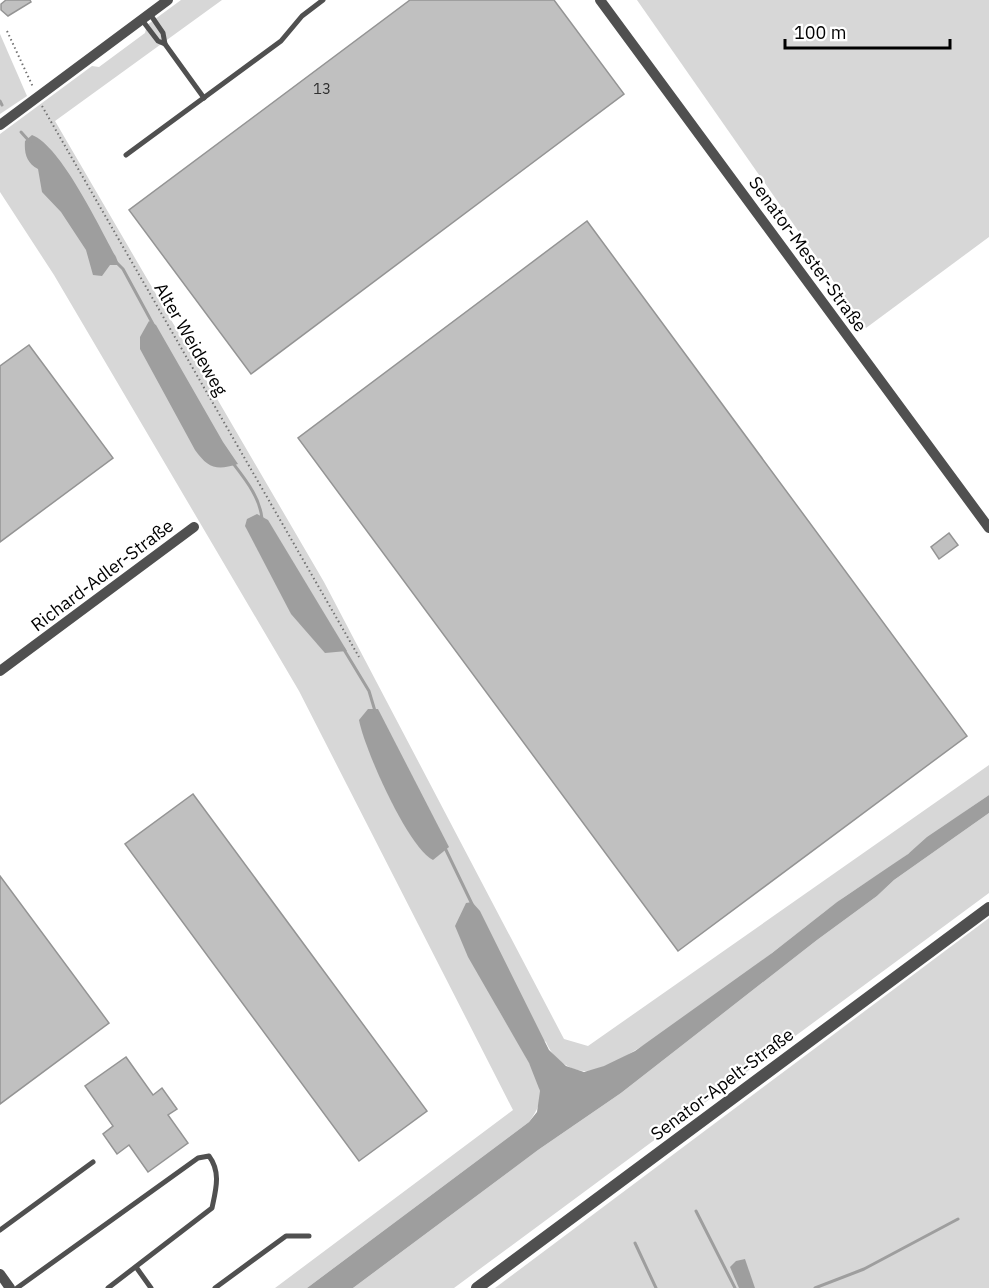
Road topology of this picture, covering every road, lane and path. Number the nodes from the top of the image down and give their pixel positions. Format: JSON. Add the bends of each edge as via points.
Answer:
{"nodes":[{"id":1,"x":168,"y":0,"type":"edge"},
{"id":2,"x":323,"y":0,"type":"edge"},
{"id":3,"x":600,"y":0,"type":"edge"},
{"id":4,"x":146,"y":16,"type":"junction"},
{"id":5,"x":7,"y":31,"type":"dead end"},
{"id":6,"x":165,"y":44,"type":"junction"},
{"id":7,"x":38,"y":97,"type":"junction"},
{"id":8,"x":204,"y":98,"type":"junction"},
{"id":9,"x":0,"y":125,"type":"edge"},
{"id":10,"x":126,"y":155,"type":"dead end"},
{"id":11,"x":194,"y":527,"type":"dead end"},
{"id":12,"x":989,"y":528,"type":"edge"},
{"id":13,"x":359,"y":657,"type":"dead end"},
{"id":14,"x":0,"y":671,"type":"edge"},
{"id":15,"x":989,"y":908,"type":"edge"},
{"id":16,"x":93,"y":1162,"type":"dead end"},
{"id":17,"x":0,"y":1230,"type":"edge"},
{"id":18,"x":309,"y":1236,"type":"dead end"},
{"id":19,"x":136,"y":1267,"type":"junction"},
{"id":20,"x":0,"y":1274,"type":"edge"},
{"id":21,"x":10,"y":1288,"type":"edge"},
{"id":22,"x":17,"y":1288,"type":"edge"},
{"id":23,"x":108,"y":1288,"type":"edge"},
{"id":24,"x":151,"y":1288,"type":"edge"},
{"id":25,"x":215,"y":1288,"type":"edge"},
{"id":26,"x":477,"y":1288,"type":"edge"}],
"edges":[{"from":1,"to":4,"type":"street"},
{"from":2,"to":8,"type":"lane","via":[[302,16],[281,42]]},
{"from":3,"to":12,"type":"street","name":"Senator-Mester-Straße"},
{"from":4,"to":6,"type":"lane","via":[[163,33]]},
{"from":4,"to":6,"type":"lane","via":[[158,41]]},
{"from":4,"to":7,"type":"street"},
{"from":5,"to":7,"type":"path","name":"Alter Weideweg"},
{"from":6,"to":8,"type":"lane"},
{"from":7,"to":9,"type":"street"},
{"from":7,"to":13,"type":"path","name":"Alter Weideweg"},
{"from":8,"to":10,"type":"lane"},
{"from":11,"to":14,"type":"street","name":"Richard-Adler-Straße"},
{"from":15,"to":26,"type":"street","name":"Senator-Apelt-Straße"},
{"from":16,"to":17,"type":"lane"},
{"from":18,"to":25,"type":"lane","via":[[286,1236]]},
{"from":19,"to":22,"type":"lane","via":[[212,1208],[217,1188],[216,1166],[208,1156],[198,1158]]},
{"from":19,"to":23,"type":"lane"},
{"from":19,"to":24,"type":"lane"},
{"from":20,"to":21,"type":"street"}]}
